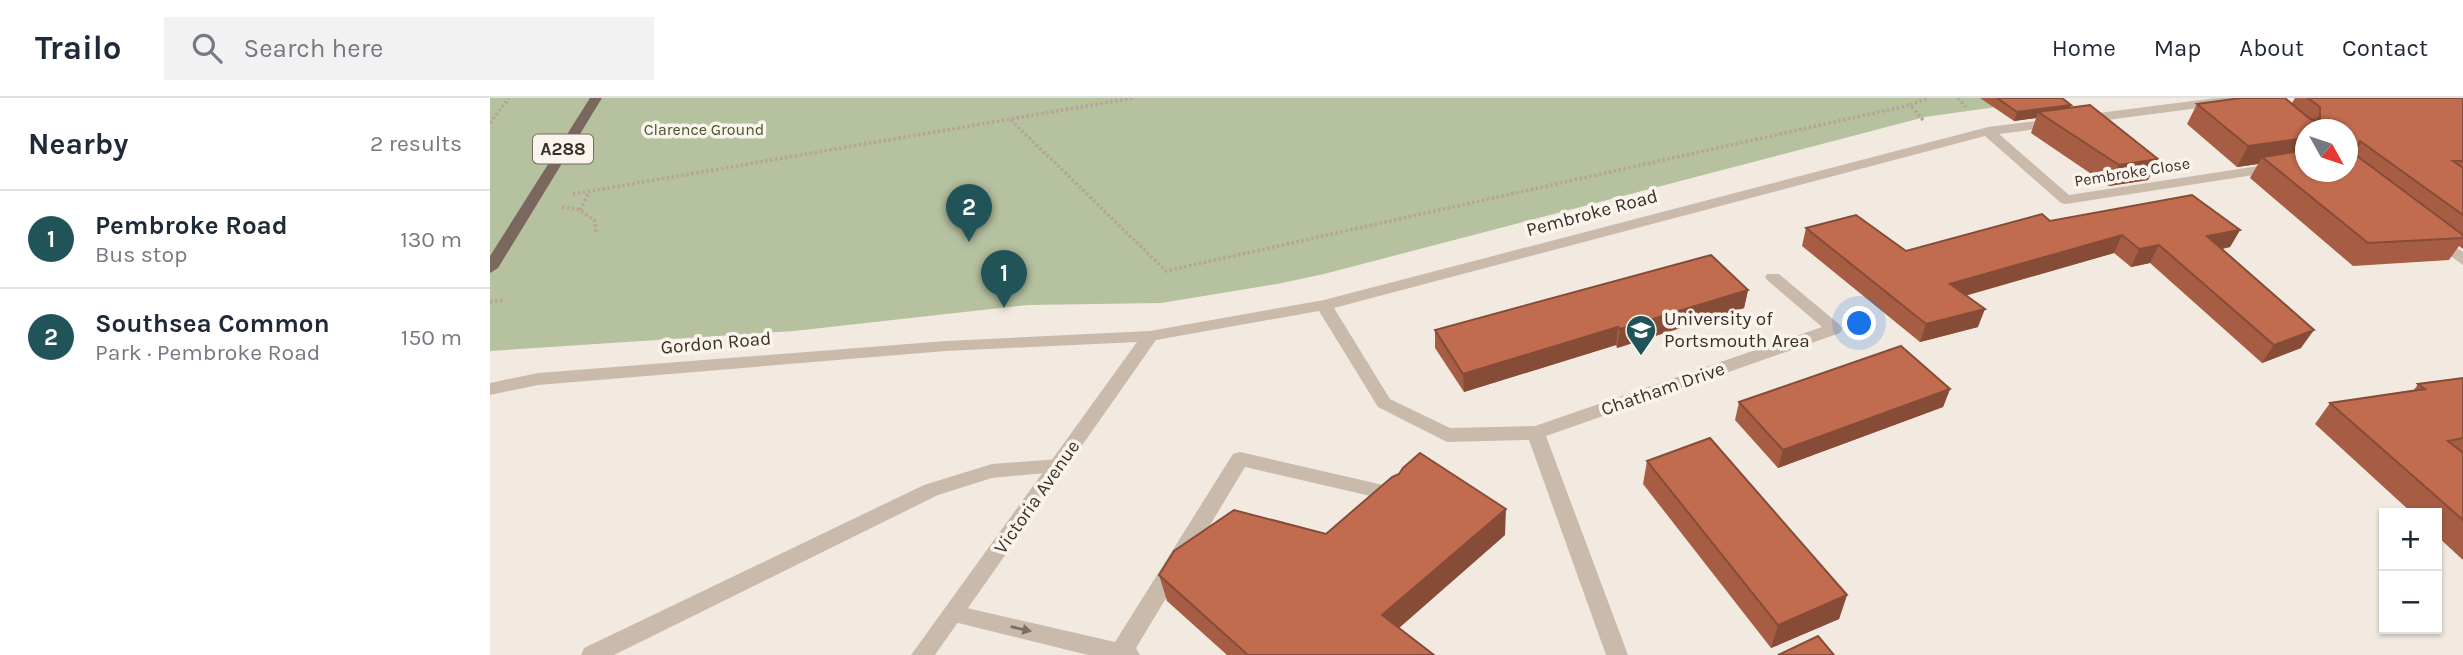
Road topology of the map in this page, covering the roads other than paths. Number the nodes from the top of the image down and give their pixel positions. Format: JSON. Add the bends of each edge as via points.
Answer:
{"nodes":[{"id":1,"x":596,"y":98,"type":"edge"},
{"id":2,"x":2245,"y":98,"type":"edge"},
{"id":3,"x":1988,"y":131,"type":"junction"},
{"id":4,"x":2295,"y":165,"type":"edge"},
{"id":5,"x":2421,"y":227,"type":"edge"},
{"id":6,"x":2463,"y":260,"type":"edge"},
{"id":7,"x":490,"y":268,"type":"edge"},
{"id":8,"x":1773,"y":277,"type":"dead end"},
{"id":9,"x":1324,"y":305,"type":"junction"},
{"id":10,"x":1150,"y":336,"type":"junction"},
{"id":11,"x":946,"y":346,"type":"joint"},
{"id":12,"x":490,"y":389,"type":"edge"},
{"id":13,"x":1536,"y":433,"type":"junction"},
{"id":14,"x":1059,"y":466,"type":"junction"},
{"id":15,"x":1392,"y":494,"type":"edge"},
{"id":16,"x":954,"y":614,"type":"junction"},
{"id":17,"x":1123,"y":654,"type":"edge"},
{"id":18,"x":592,"y":655,"type":"edge"},
{"id":19,"x":922,"y":655,"type":"edge"},
{"id":20,"x":1616,"y":655,"type":"edge"}],
"edges":[{"from":1,"to":7,"type":"main road","number":"A288"},
{"from":2,"to":3,"type":"street","name":"Pembroke Road"},
{"from":3,"to":4,"type":"street","name":"Pembroke Close","via":[[2066,200]]},
{"from":3,"to":9,"type":"street","name":"Pembroke Road"},
{"from":5,"to":6,"type":"street"},
{"from":8,"to":13,"type":"street","name":"Chatham Drive","via":[[1834,329]]},
{"from":9,"to":10,"type":"street","name":"Pembroke Road"},
{"from":9,"to":13,"type":"street","name":"Chatham Drive","via":[[1384,402],[1447,435]]},
{"from":10,"to":11,"type":"street","name":"Pembroke Road"},
{"from":10,"to":14,"type":"street","name":"Victoria Avenue"},
{"from":11,"to":12,"type":"street","name":"Gordon Road","via":[[538,379]]},
{"from":13,"to":20,"type":"street"},
{"from":14,"to":16,"type":"street","name":"Victoria Avenue"},
{"from":14,"to":18,"type":"street","via":[[992,471],[931,490]]},
{"from":15,"to":17,"type":"street","via":[[1240,459]]},
{"from":16,"to":17,"type":"street","one_way":true},
{"from":16,"to":19,"type":"street","name":"Victoria Avenue"}]}
